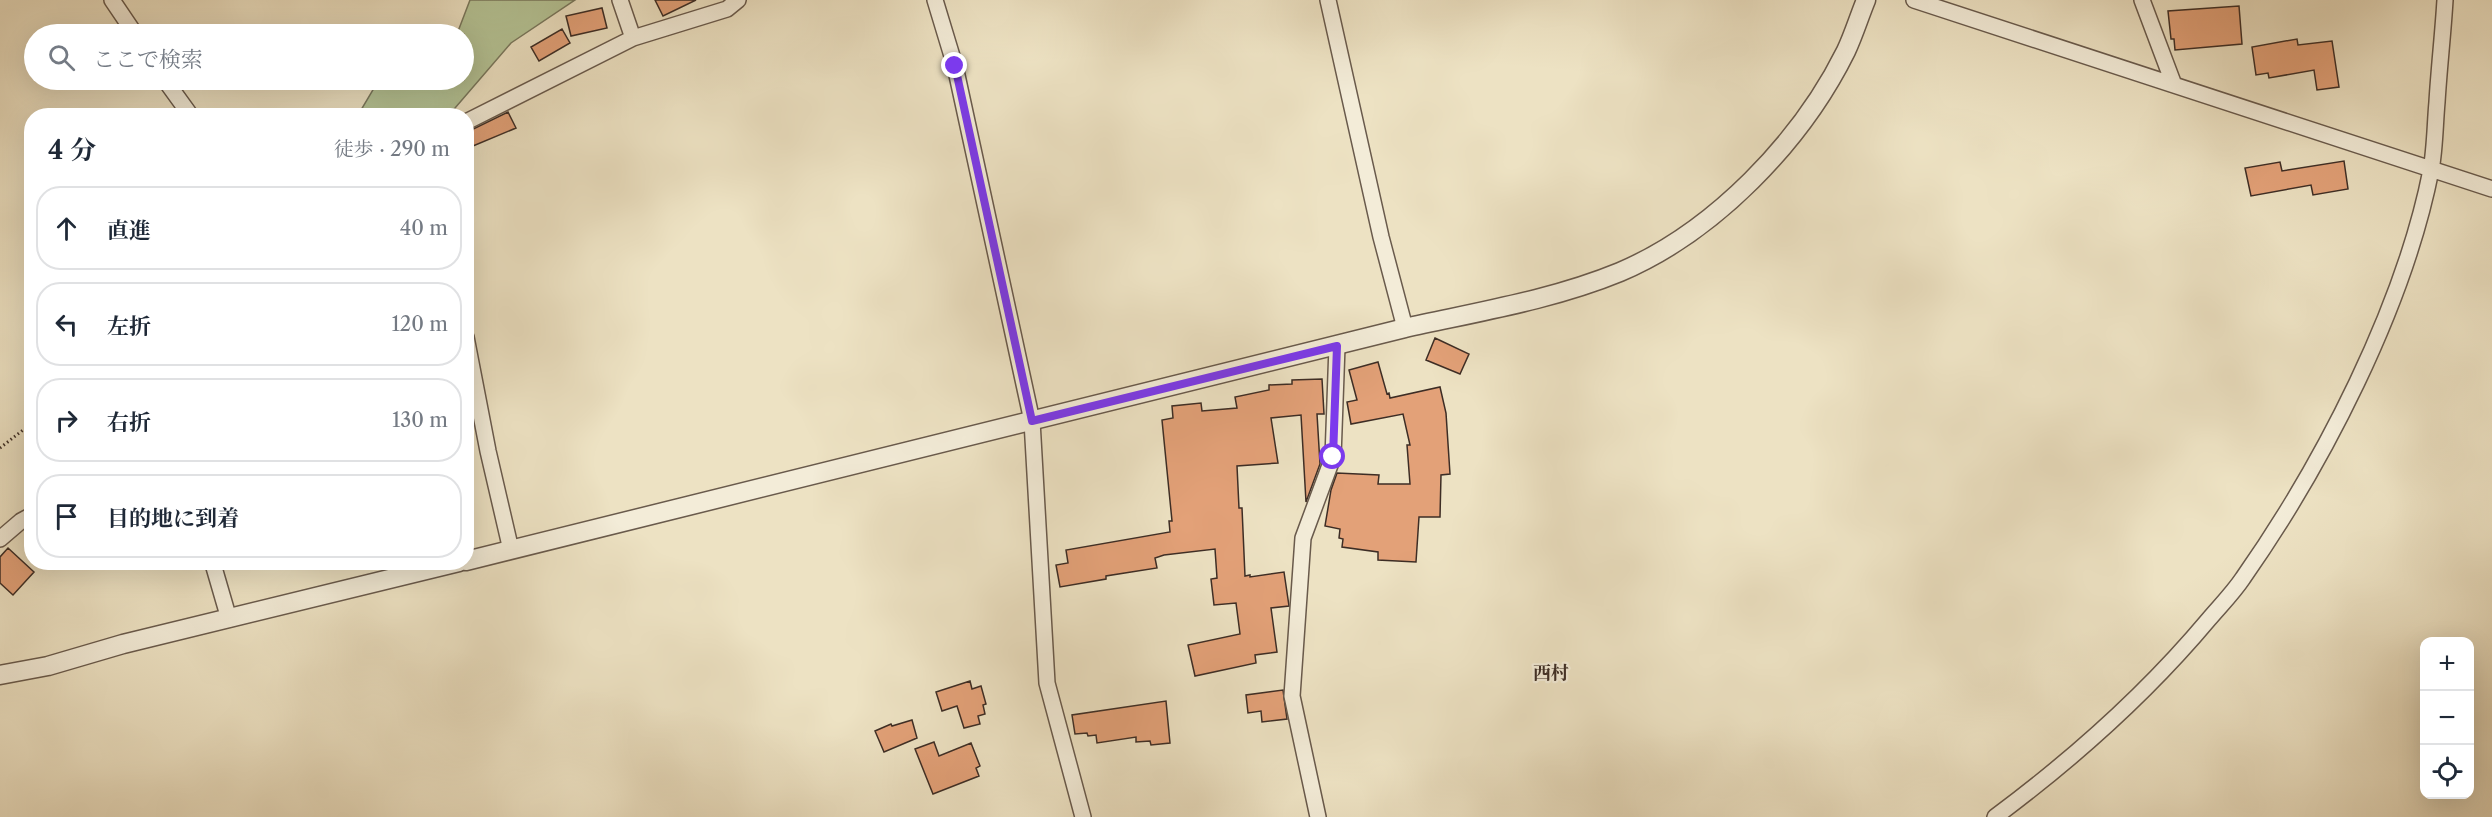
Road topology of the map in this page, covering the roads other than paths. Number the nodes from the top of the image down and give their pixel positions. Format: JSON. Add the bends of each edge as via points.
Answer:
{"nodes":[{"id":1,"x":112,"y":0,"type":"edge"},
{"id":2,"x":620,"y":0,"type":"edge"},
{"id":3,"x":738,"y":0,"type":"edge"},
{"id":4,"x":935,"y":0,"type":"edge"},
{"id":5,"x":1328,"y":0,"type":"edge"},
{"id":6,"x":1866,"y":0,"type":"edge"},
{"id":7,"x":1914,"y":0,"type":"edge"},
{"id":8,"x":2142,"y":0,"type":"edge"},
{"id":9,"x":2445,"y":0,"type":"edge"},
{"id":10,"x":128,"y":24,"type":"edge"},
{"id":11,"x":633,"y":38,"type":"junction"},
{"id":12,"x":2174,"y":85,"type":"junction"},
{"id":13,"x":172,"y":90,"type":"edge"},
{"id":14,"x":185,"y":108,"type":"edge"},
{"id":15,"x":474,"y":118,"type":"edge"},
{"id":16,"x":2431,"y":168,"type":"junction"},
{"id":17,"x":2492,"y":189,"type":"edge"},
{"id":18,"x":1405,"y":328,"type":"junction"},
{"id":19,"x":1337,"y":346,"type":"junction"},
{"id":20,"x":474,"y":378,"type":"edge"},
{"id":21,"x":1032,"y":421,"type":"junction"},
{"id":22,"x":24,"y":519,"type":"edge"},
{"id":23,"x":0,"y":539,"type":"edge"},
{"id":24,"x":512,"y":550,"type":"junction"},
{"id":25,"x":474,"y":559,"type":"edge"},
{"id":26,"x":215,"y":570,"type":"edge"},
{"id":27,"x":427,"y":570,"type":"edge"},
{"id":28,"x":229,"y":619,"type":"junction"},
{"id":29,"x":0,"y":675,"type":"edge"},
{"id":30,"x":1083,"y":817,"type":"edge"},
{"id":31,"x":1318,"y":817,"type":"edge"},
{"id":32,"x":1995,"y":817,"type":"edge"}],
"edges":[{"from":1,"to":10,"type":"street"},
{"from":2,"to":11,"type":"street"},
{"from":3,"to":11,"type":"street","via":[[727,9]]},
{"from":4,"to":21,"type":"street","via":[[955,66]]},
{"from":5,"to":18,"type":"street"},
{"from":6,"to":18,"type":"street","via":[[1846,50],[1816,103],[1772,159],[1730,201],[1674,243],[1621,271],[1560,293]]},
{"from":7,"to":12,"type":"street"},
{"from":8,"to":12,"type":"street"},
{"from":9,"to":16,"type":"street"},
{"from":11,"to":15,"type":"street"},
{"from":12,"to":16,"type":"street"},
{"from":13,"to":14,"type":"street"},
{"from":16,"to":17,"type":"street"},
{"from":16,"to":32,"type":"street","via":[[2414,235],[2354,391],[2298,492],[2242,579],[2182,652],[2135,699]]},
{"from":18,"to":19,"type":"street"},
{"from":19,"to":21,"type":"street"},
{"from":19,"to":31,"type":"street","via":[[1333,457],[1303,538],[1292,696]]},
{"from":20,"to":24,"type":"street"},
{"from":21,"to":24,"type":"street"},
{"from":21,"to":30,"type":"street","via":[[1047,683]]},
{"from":22,"to":23,"type":"street"},
{"from":24,"to":25,"type":"street"},
{"from":26,"to":28,"type":"street"},
{"from":27,"to":28,"type":"street"},
{"from":28,"to":29,"type":"street"}]}
